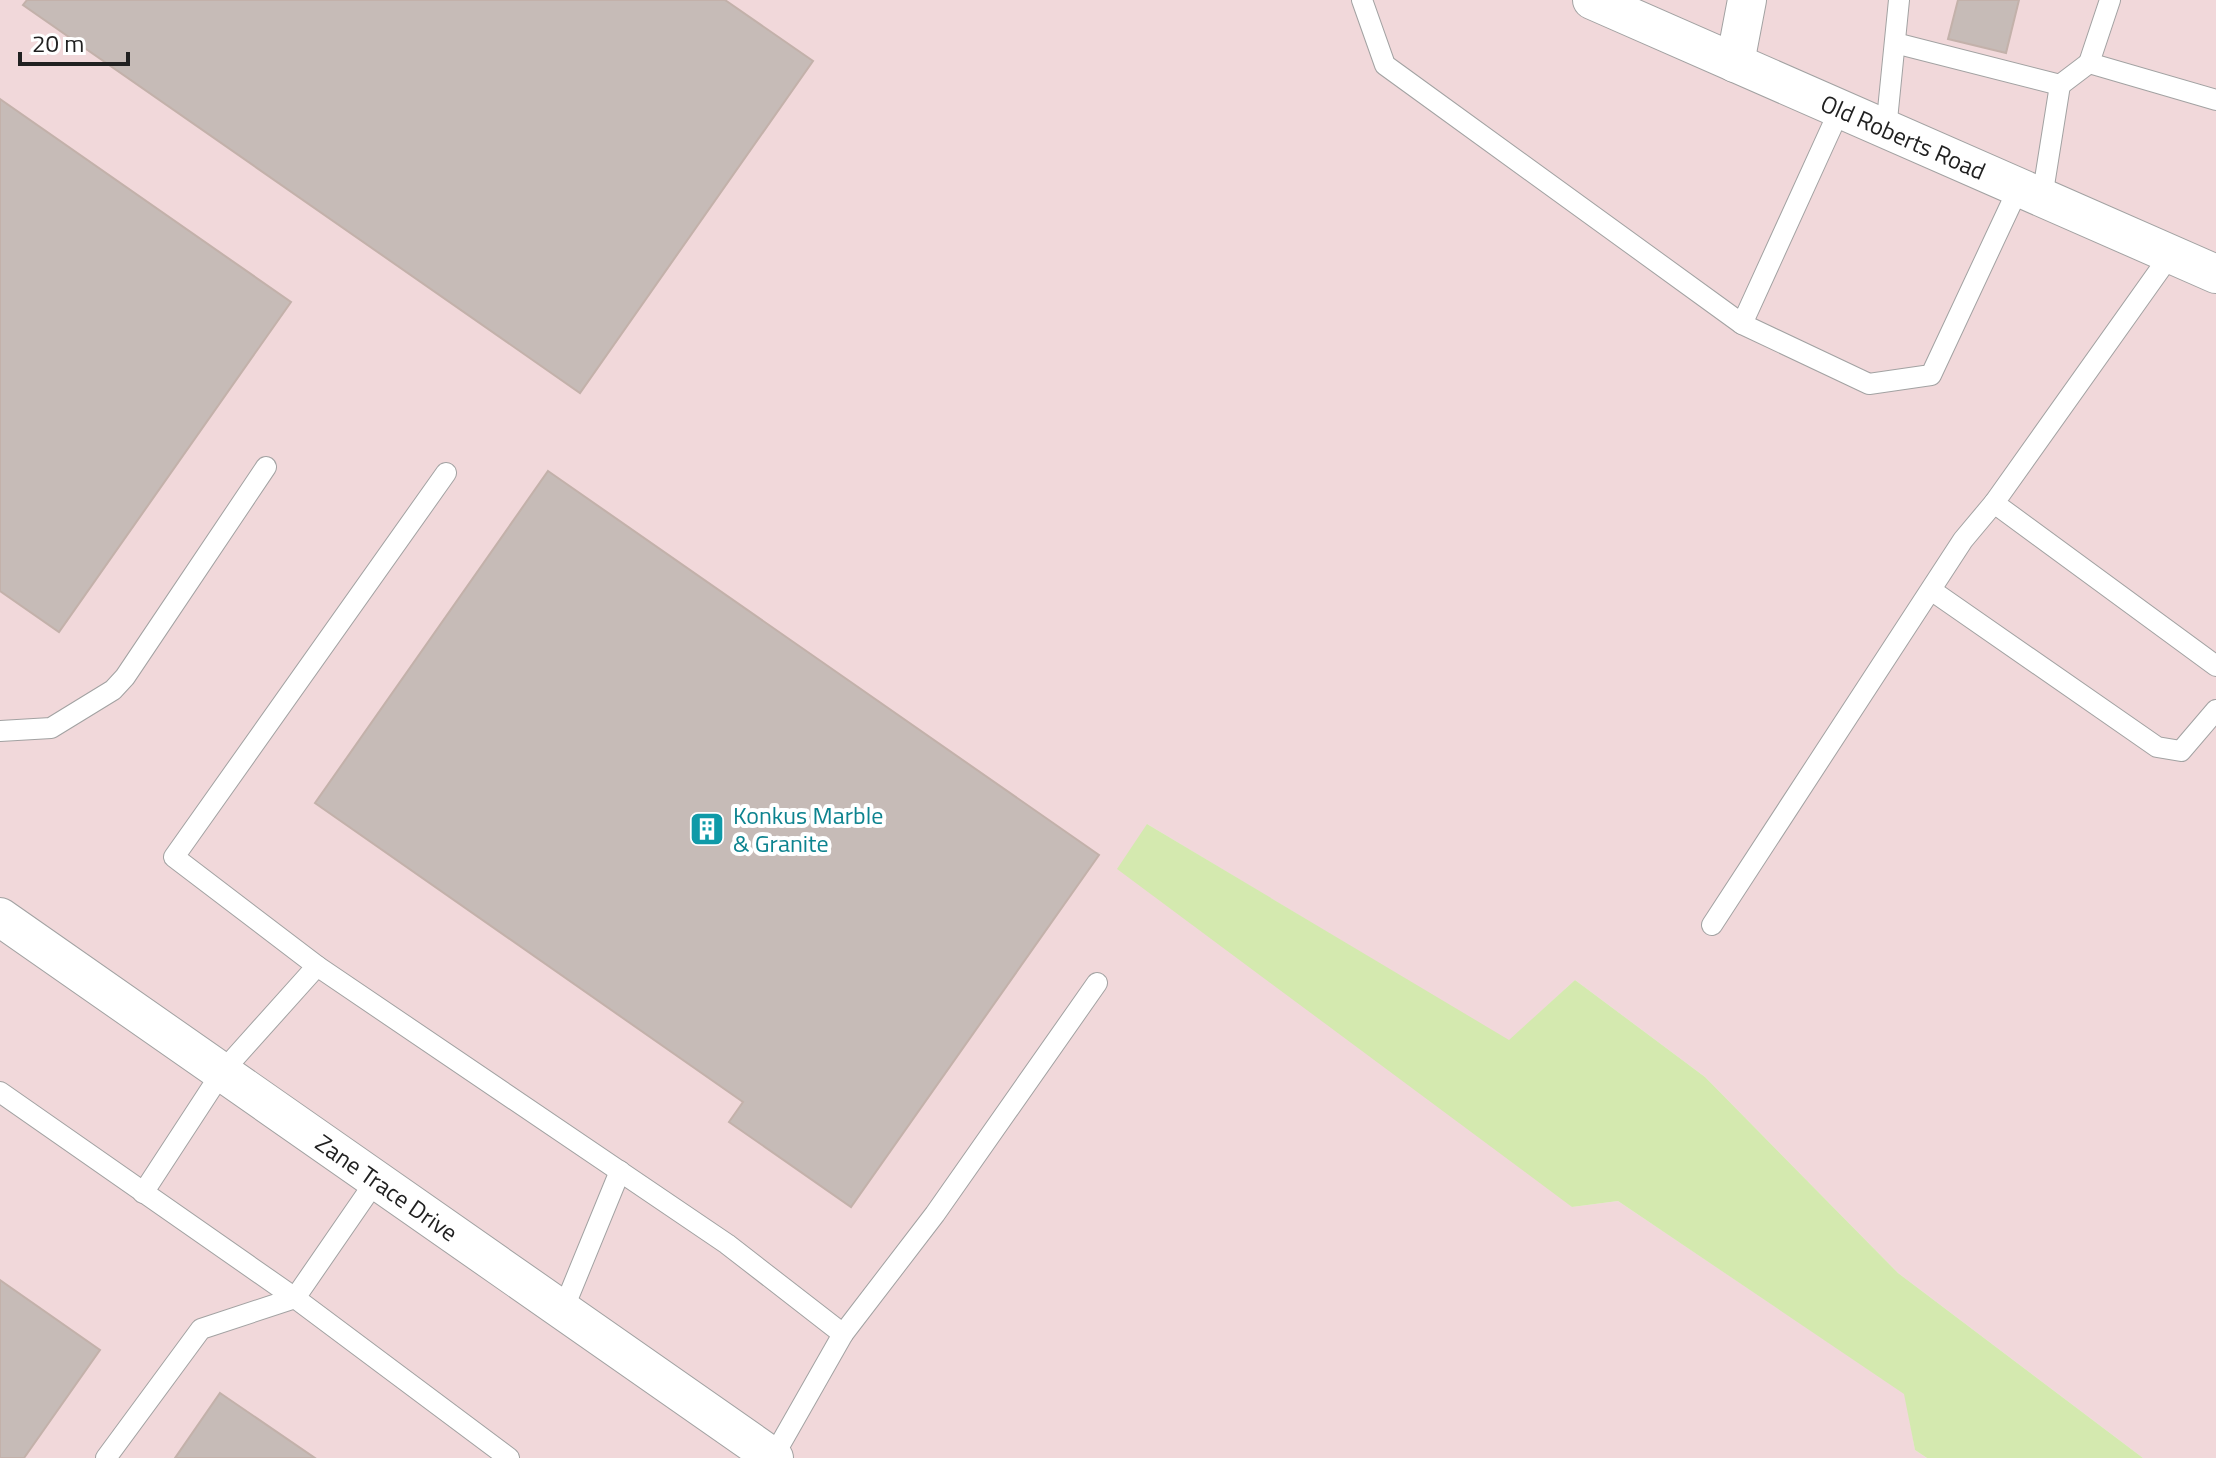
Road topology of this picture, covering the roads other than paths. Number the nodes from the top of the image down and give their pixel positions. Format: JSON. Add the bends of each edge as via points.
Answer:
{"nodes":[{"id":1,"x":1362,"y":0,"type":"edge"},
{"id":2,"x":1592,"y":0,"type":"edge"},
{"id":3,"x":1747,"y":0,"type":"edge"},
{"id":4,"x":1899,"y":0,"type":"edge"},
{"id":5,"x":2110,"y":0,"type":"edge"},
{"id":6,"x":1895,"y":43,"type":"junction"},
{"id":7,"x":1735,"y":63,"type":"junction"},
{"id":8,"x":2089,"y":63,"type":"junction"},
{"id":9,"x":2060,"y":85,"type":"junction"},
{"id":10,"x":2216,"y":100,"type":"edge"},
{"id":11,"x":1840,"y":109,"type":"junction"},
{"id":12,"x":1886,"y":130,"type":"junction"},
{"id":13,"x":2030,"y":193,"type":"junction"},
{"id":14,"x":2171,"y":254,"type":"junction"},
{"id":15,"x":2215,"y":266,"type":"edge"},
{"id":16,"x":1742,"y":324,"type":"junction"},
{"id":17,"x":266,"y":467,"type":"dead end"},
{"id":18,"x":446,"y":473,"type":"dead end"},
{"id":19,"x":1994,"y":503,"type":"junction"},
{"id":20,"x":1931,"y":590,"type":"junction"},
{"id":21,"x":2216,"y":666,"type":"edge"},
{"id":22,"x":2216,"y":710,"type":"edge"},
{"id":23,"x":0,"y":731,"type":"edge"},
{"id":24,"x":0,"y":917,"type":"edge"},
{"id":25,"x":1712,"y":925,"type":"dead end"},
{"id":26,"x":317,"y":966,"type":"junction"},
{"id":27,"x":1097,"y":983,"type":"dead end"},
{"id":28,"x":222,"y":1072,"type":"junction"},
{"id":29,"x":0,"y":1092,"type":"edge"},
{"id":30,"x":620,"y":1171,"type":"junction"},
{"id":31,"x":377,"y":1179,"type":"junction"},
{"id":32,"x":143,"y":1193,"type":"junction"},
{"id":33,"x":295,"y":1298,"type":"junction"},
{"id":34,"x":563,"y":1310,"type":"junction"},
{"id":35,"x":843,"y":1334,"type":"junction"},
{"id":36,"x":106,"y":1458,"type":"edge"},
{"id":37,"x":509,"y":1458,"type":"edge"},
{"id":38,"x":773,"y":1458,"type":"edge"}],
"edges":[{"from":1,"to":16,"type":"lane","via":[[1385,65]]},
{"from":2,"to":7,"type":"street","name":"Old Roberts Road"},
{"from":3,"to":7,"type":"street"},
{"from":4,"to":6,"type":"lane"},
{"from":5,"to":8,"type":"lane"},
{"from":6,"to":9,"type":"lane"},
{"from":6,"to":12,"type":"lane"},
{"from":7,"to":11,"type":"street","name":"Old Roberts Road"},
{"from":8,"to":9,"type":"lane"},
{"from":8,"to":10,"type":"lane"},
{"from":9,"to":13,"type":"lane"},
{"from":11,"to":12,"type":"street","name":"Old Roberts Road"},
{"from":11,"to":16,"type":"lane"},
{"from":12,"to":13,"type":"street","name":"Old Roberts Road"},
{"from":13,"to":14,"type":"street","name":"Old Roberts Road"},
{"from":13,"to":16,"type":"lane","via":[[1931,375],[1869,384]]},
{"from":14,"to":15,"type":"street","name":"Old Roberts Road"},
{"from":14,"to":19,"type":"lane"},
{"from":17,"to":23,"type":"lane","via":[[113,690],[51,728]]},
{"from":18,"to":26,"type":"lane","via":[[174,857]]},
{"from":19,"to":20,"type":"lane"},
{"from":19,"to":21,"type":"lane"},
{"from":20,"to":22,"type":"lane","via":[[2157,747],[2181,751]]},
{"from":20,"to":25,"type":"lane"},
{"from":24,"to":28,"type":"street","name":"Zane Trace Drive"},
{"from":26,"to":28,"type":"lane"},
{"from":26,"to":30,"type":"lane"},
{"from":27,"to":35,"type":"lane","via":[[935,1214]]},
{"from":28,"to":31,"type":"street","name":"Zane Trace Drive"},
{"from":28,"to":32,"type":"lane"},
{"from":29,"to":32,"type":"lane"},
{"from":30,"to":34,"type":"lane"},
{"from":30,"to":35,"type":"lane","via":[[727,1244]]},
{"from":31,"to":33,"type":"lane"},
{"from":31,"to":34,"type":"street","name":"Zane Trace Drive"},
{"from":32,"to":33,"type":"lane"},
{"from":33,"to":36,"type":"lane","via":[[201,1329]]},
{"from":33,"to":37,"type":"lane"},
{"from":34,"to":38,"type":"street","name":"Zane Trace Drive"},
{"from":35,"to":38,"type":"lane"}]}
